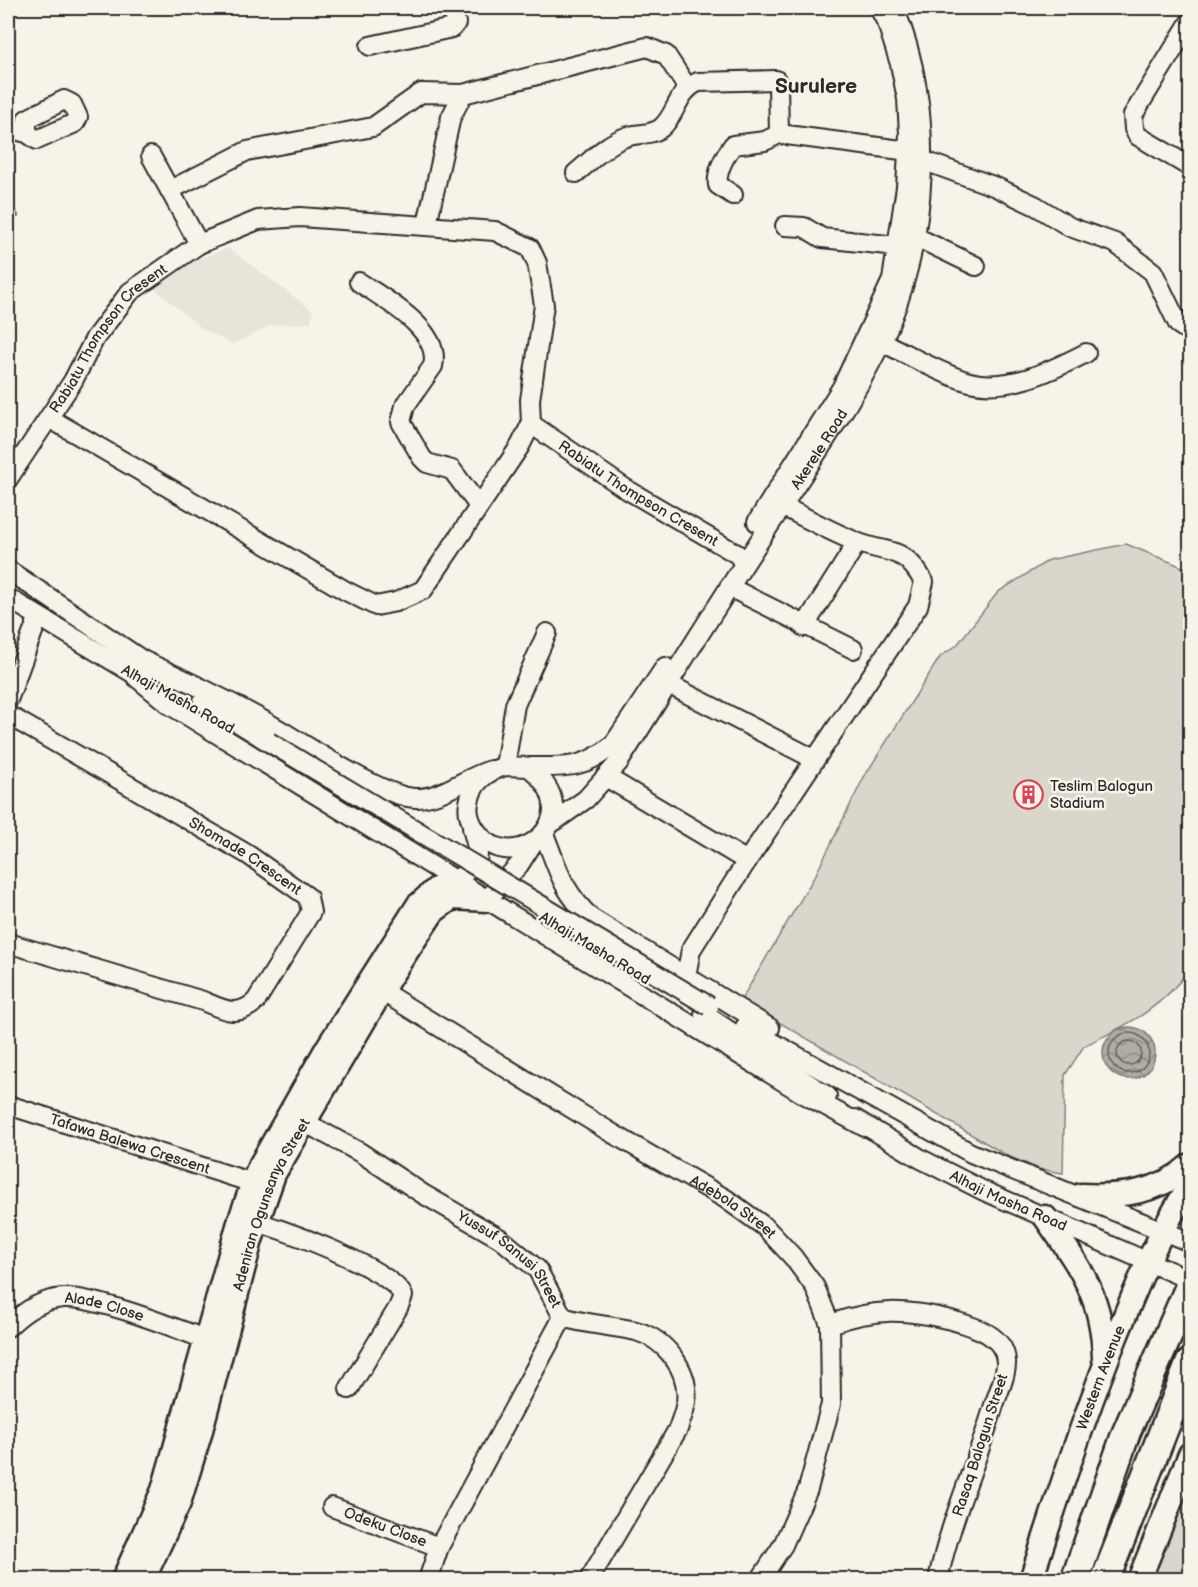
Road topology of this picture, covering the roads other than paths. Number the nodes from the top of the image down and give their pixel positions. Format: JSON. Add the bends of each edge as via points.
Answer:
{"nodes":[{"id":1,"x":453,"y":8,"type":"edge"},
{"id":2,"x":879,"y":8,"type":"edge"},
{"id":3,"x":894,"y":8,"type":"edge"},
{"id":4,"x":1189,"y":29,"type":"edge"},
{"id":5,"x":370,"y":46,"type":"dead end"},
{"id":6,"x":687,"y":87,"type":"junction"},
{"id":7,"x":463,"y":94,"type":"junction"},
{"id":8,"x":8,"y":128,"type":"edge"},
{"id":9,"x":27,"y":133,"type":"dead end"},
{"id":10,"x":779,"y":134,"type":"junction"},
{"id":11,"x":151,"y":156,"type":"dead end"},
{"id":12,"x":915,"y":156,"type":"junction"},
{"id":13,"x":1191,"y":167,"type":"edge"},
{"id":14,"x":576,"y":173,"type":"dead end"},
{"id":15,"x":170,"y":190,"type":"junction"},
{"id":16,"x":733,"y":195,"type":"dead end"},
{"id":17,"x":427,"y":224,"type":"junction"},
{"id":18,"x":785,"y":225,"type":"dead end"},
{"id":19,"x":914,"y":236,"type":"junction"},
{"id":20,"x":199,"y":243,"type":"junction"},
{"id":21,"x":897,"y":246,"type":"junction"},
{"id":22,"x":976,"y":266,"type":"dead end"},
{"id":23,"x":359,"y":282,"type":"dead end"},
{"id":24,"x":1191,"y":332,"type":"edge"},
{"id":25,"x":882,"y":342,"type":"junction"},
{"id":26,"x":1086,"y":353,"type":"dead end"},
{"id":27,"x":49,"y":418,"type":"junction"},
{"id":28,"x":531,"y":424,"type":"junction"},
{"id":29,"x":8,"y":479,"type":"edge"},
{"id":30,"x":478,"y":505,"type":"junction"},
{"id":31,"x":782,"y":506,"type":"junction"},
{"id":32,"x":857,"y":543,"type":"junction"},
{"id":33,"x":741,"y":559,"type":"junction"},
{"id":34,"x":8,"y":570,"type":"edge"},
{"id":35,"x":729,"y":586,"type":"junction"},
{"id":36,"x":8,"y":598,"type":"edge"},
{"id":37,"x":38,"y":618,"type":"junction"},
{"id":38,"x":804,"y":627,"type":"junction"},
{"id":39,"x":547,"y":633,"type":"dead end"},
{"id":40,"x":853,"y":649,"type":"dead end"},
{"id":41,"x":140,"y":658,"type":"junction"},
{"id":42,"x":136,"y":677,"type":"junction"},
{"id":43,"x":668,"y":684,"type":"junction"},
{"id":44,"x":8,"y":700,"type":"edge"},
{"id":45,"x":8,"y":715,"type":"edge"},
{"id":46,"x":267,"y":745,"type":"junction"},
{"id":47,"x":814,"y":759,"type":"junction"},
{"id":48,"x":529,"y":767,"type":"junction"},
{"id":49,"x":498,"y":768,"type":"junction"},
{"id":50,"x":606,"y":777,"type":"junction"},
{"id":51,"x":471,"y":824,"type":"junction"},
{"id":52,"x":542,"y":834,"type":"junction"},
{"id":53,"x":747,"y":861,"type":"junction"},
{"id":54,"x":456,"y":881,"type":"junction"},
{"id":55,"x":487,"y":900,"type":"junction"},
{"id":56,"x":8,"y":943,"type":"edge"},
{"id":57,"x":691,"y":950,"type":"junction"},
{"id":58,"x":656,"y":958,"type":"junction"},
{"id":59,"x":686,"y":976,"type":"junction"},
{"id":60,"x":375,"y":987,"type":"junction"},
{"id":61,"x":706,"y":1010,"type":"junction"},
{"id":62,"x":881,"y":1102,"type":"junction"},
{"id":63,"x":8,"y":1105,"type":"edge"},
{"id":64,"x":296,"y":1118,"type":"junction"},
{"id":65,"x":865,"y":1127,"type":"junction"},
{"id":66,"x":1191,"y":1166,"type":"edge"},
{"id":67,"x":252,"y":1182,"type":"junction"},
{"id":68,"x":1191,"y":1185,"type":"edge"},
{"id":69,"x":1081,"y":1196,"type":"junction"},
{"id":70,"x":1045,"y":1217,"type":"junction"},
{"id":71,"x":248,"y":1221,"type":"junction"},
{"id":72,"x":1162,"y":1230,"type":"junction"},
{"id":73,"x":1191,"y":1242,"type":"edge"},
{"id":74,"x":1147,"y":1260,"type":"junction"},
{"id":75,"x":1191,"y":1283,"type":"edge"},
{"id":76,"x":563,"y":1317,"type":"junction"},
{"id":77,"x":830,"y":1324,"type":"junction"},
{"id":78,"x":8,"y":1327,"type":"edge"},
{"id":79,"x":207,"y":1340,"type":"junction"},
{"id":80,"x":1191,"y":1363,"type":"edge"},
{"id":81,"x":1104,"y":1366,"type":"junction"},
{"id":82,"x":349,"y":1389,"type":"dead end"},
{"id":83,"x":1191,"y":1454,"type":"edge"},
{"id":84,"x":332,"y":1507,"type":"dead end"},
{"id":85,"x":439,"y":1547,"type":"junction"},
{"id":86,"x":123,"y":1580,"type":"edge"},
{"id":87,"x":143,"y":1580,"type":"edge"},
{"id":88,"x":428,"y":1580,"type":"edge"},
{"id":89,"x":589,"y":1580,"type":"edge"},
{"id":90,"x":760,"y":1580,"type":"edge"},
{"id":91,"x":938,"y":1580,"type":"edge"},
{"id":92,"x":1031,"y":1580,"type":"edge"},
{"id":93,"x":1075,"y":1580,"type":"edge"},
{"id":94,"x":1105,"y":1580,"type":"edge"},
{"id":95,"x":1139,"y":1580,"type":"edge"}],
"edges":[{"from":1,"to":5,"type":"street","via":[[456,23],[452,28]]},
{"from":2,"to":12,"type":"street","via":[[900,64]]},
{"from":3,"to":12,"type":"street","name":"Akerele Road","via":[[907,39],[918,85],[922,118]]},
{"from":4,"to":13,"type":"street","via":[[1133,115],[1138,136]]},
{"from":6,"to":7,"type":"street","via":[[666,55],[647,47]]},
{"from":6,"to":10,"type":"street","via":[[715,80],[776,80]]},
{"from":6,"to":14,"type":"street","via":[[663,126],[655,132],[613,143]]},
{"from":7,"to":15,"type":"street","via":[[421,93],[373,127],[247,151]]},
{"from":7,"to":17,"type":"street","via":[[451,117]]},
{"from":8,"to":9,"type":"street"},
{"from":10,"to":12,"type":"street"},
{"from":10,"to":16,"type":"street","via":[[765,141],[733,145],[717,180],[718,186]]},
{"from":11,"to":15,"type":"street"},
{"from":12,"to":19,"type":"street","name":"Akerele Road"},
{"from":12,"to":21,"type":"street"},
{"from":12,"to":24,"type":"street","via":[[996,187],[1070,227],[1115,243],[1153,272],[1178,324]]},
{"from":15,"to":20,"type":"street"},
{"from":17,"to":20,"type":"street","name":"Rabiatu Thompson Cresent","via":[[315,217],[258,220]]},
{"from":17,"to":28,"type":"street","name":"Rabiatu Thompson Cresent","via":[[495,231],[530,248],[537,263],[544,305],[530,400]]},
{"from":18,"to":21,"type":"street","via":[[804,227],[822,238]]},
{"from":19,"to":22,"type":"street"},
{"from":19,"to":25,"type":"street","name":"Akerele Road","via":[[903,289]]},
{"from":20,"to":27,"type":"street","name":"Rabiatu Thompson Cresent","via":[[130,292],[95,338]]},
{"from":21,"to":33,"type":"street","via":[[892,280],[842,387]]},
{"from":23,"to":30,"type":"street","via":[[419,326],[435,360],[405,406],[401,422],[427,463],[452,470]]},
{"from":25,"to":26,"type":"street","via":[[968,381],[1003,383],[1031,377]]},
{"from":25,"to":31,"type":"street","name":"Akerele Road"},
{"from":27,"to":29,"type":"street"},
{"from":27,"to":30,"type":"street","name":"Rabiatu Thompson Cresent","via":[[234,528],[376,606],[423,590]]},
{"from":28,"to":30,"type":"street","name":"Rabiatu Thompson Cresent"},
{"from":28,"to":33,"type":"street","name":"Rabiatu Thompson Cresent","via":[[626,489]]},
{"from":31,"to":32,"type":"street"},
{"from":31,"to":33,"type":"street","name":"Akerele Road"},
{"from":32,"to":38,"type":"street"},
{"from":32,"to":47,"type":"street","via":[[893,550],[913,564],[924,582],[918,606]]},
{"from":33,"to":35,"type":"street","name":"Akerele Road"},
{"from":33,"to":48,"type":"street","via":[[613,745],[589,763]]},
{"from":34,"to":41,"type":"street","name":"Alhaji Masha Road"},
{"from":35,"to":38,"type":"street"},
{"from":35,"to":43,"type":"street","name":"Akerele Road"},
{"from":36,"to":37,"type":"street","name":"Alhaji Masha Road"},
{"from":37,"to":42,"type":"street","name":"Alhaji Masha Road"},
{"from":37,"to":44,"type":"street"},
{"from":38,"to":40,"type":"street"},
{"from":39,"to":49,"type":"street","via":[[514,705]]},
{"from":41,"to":46,"type":"street","name":"Alhaji Masha Road"},
{"from":41,"to":49,"type":"street","via":[[208,690],[344,768],[402,796],[434,795],[473,775]]},
{"from":42,"to":46,"type":"street","name":"Alhaji Masha Road"},
{"from":42,"to":54,"type":"street","via":[[171,705]]},
{"from":43,"to":47,"type":"street"},
{"from":43,"to":50,"type":"street","name":"Akerele Road"},
{"from":45,"to":56,"type":"street","name":"Shomade Crescent","via":[[247,854],[308,897],[311,912],[256,1001],[247,1010],[231,1013],[203,1001]]},
{"from":46,"to":61,"type":"street","name":"Alhaji Masha Road","bridge":true},
{"from":47,"to":53,"type":"street"},
{"from":48,"to":49,"type":"street"},
{"from":48,"to":52,"type":"street","via":[[546,784],[551,798],[552,812]]},
{"from":49,"to":51,"type":"street","via":[[478,780],[470,793]]},
{"from":50,"to":52,"type":"street","name":"Akerele Road","via":[[586,799]]},
{"from":50,"to":53,"type":"street"},
{"from":51,"to":52,"type":"street","via":[[485,840],[505,849],[519,849]]},
{"from":51,"to":54,"type":"street","via":[[479,854]]},
{"from":52,"to":55,"type":"street"},
{"from":52,"to":58,"type":"street","via":[[570,897],[591,918]]},
{"from":53,"to":57,"type":"street"},
{"from":54,"to":55,"type":"street"},
{"from":54,"to":60,"type":"main road","name":"Adeniran Ogunsanya Street","via":[[436,889],[418,905]]},
{"from":55,"to":60,"type":"main road","name":"Adeniran Ogunsanya Street","via":[[459,896],[443,903]]},
{"from":55,"to":65,"type":"street","via":[[802,1094]]},
{"from":57,"to":58,"type":"street"},
{"from":57,"to":59,"type":"street"},
{"from":58,"to":59,"type":"street"},
{"from":59,"to":62,"type":"street"},
{"from":60,"to":64,"type":"main road","name":"Adeniran Ogunsanya Street"},
{"from":60,"to":77,"type":"street","name":"Adebola Street","via":[[460,1042],[726,1199],[765,1227],[815,1287]]},
{"from":61,"to":62,"type":"street","name":"Alhaji Masha Road"},
{"from":61,"to":65,"type":"street","name":"Alhaji Masha Road"},
{"from":62,"to":69,"type":"street","name":"Alhaji Masha Road","via":[[971,1153]]},
{"from":63,"to":67,"type":"street","name":"Tafawa Balewa Crescent"},
{"from":64,"to":67,"type":"main road","name":"Adeniran Ogunsanya Street"},
{"from":64,"to":71,"type":"main road","name":"Adeniran Ogunsanya Street","via":[[274,1174]]},
{"from":64,"to":76,"type":"street","name":"Yussuf Sanusi Street","via":[[501,1239],[537,1269]]},
{"from":65,"to":70,"type":"street","name":"Alhaji Masha Road","via":[[984,1191]]},
{"from":66,"to":69,"type":"main road","via":[[1169,1182],[1128,1194]]},
{"from":67,"to":71,"type":"main road","name":"Adeniran Ogunsanya Street"},
{"from":68,"to":72,"type":"main road","name":"Western Avenue"},
{"from":69,"to":72,"type":"street","name":"Alhaji Masha Road"},
{"from":70,"to":74,"type":"street","name":"Alhaji Masha Road"},
{"from":70,"to":81,"type":"main road","via":[[1091,1288],[1104,1329]]},
{"from":71,"to":79,"type":"main road","name":"Adeniran Ogunsanya Street"},
{"from":71,"to":82,"type":"street","via":[[288,1232],[382,1274],[401,1290],[404,1296],[398,1308]]},
{"from":71,"to":87,"type":"main road","name":"Adeniran Ogunsanya Street","via":[[182,1494]]},
{"from":72,"to":73,"type":"street","name":"Alhaji Masha Road"},
{"from":72,"to":74,"type":"main road","name":"Western Avenue"},
{"from":74,"to":75,"type":"street","name":"Alhaji Masha Road"},
{"from":74,"to":81,"type":"main road","name":"Western Avenue"},
{"from":75,"to":93,"type":"highway","via":[[1126,1433]]},
{"from":76,"to":85,"type":"street","name":"Yussuf Sanusi Street"},
{"from":76,"to":89,"type":"street","via":[[648,1335],[676,1359],[685,1381],[686,1401],[678,1429]]},
{"from":77,"to":90,"type":"street","name":"Adebola Street","via":[[831,1404],[817,1459],[798,1516]]},
{"from":77,"to":91,"type":"street","name":"Rasaq Balogun Street","via":[[871,1312],[925,1314],[972,1326],[991,1335],[1001,1348],[1006,1362],[1001,1384]]},
{"from":78,"to":79,"type":"street","name":"Alade Close","via":[[45,1302],[67,1298],[163,1323]]},
{"from":79,"to":86,"type":"main road","name":"Adeniran Ogunsanya Street","via":[[163,1490]]},
{"from":80,"to":94,"type":"highway"},
{"from":81,"to":92,"type":"main road","name":"Western Avenue"},
{"from":83,"to":95,"type":"main road"},
{"from":84,"to":85,"type":"street","name":"Odeku Close"},
{"from":85,"to":88,"type":"street","name":"Yussuf Sanusi Street"}]}
